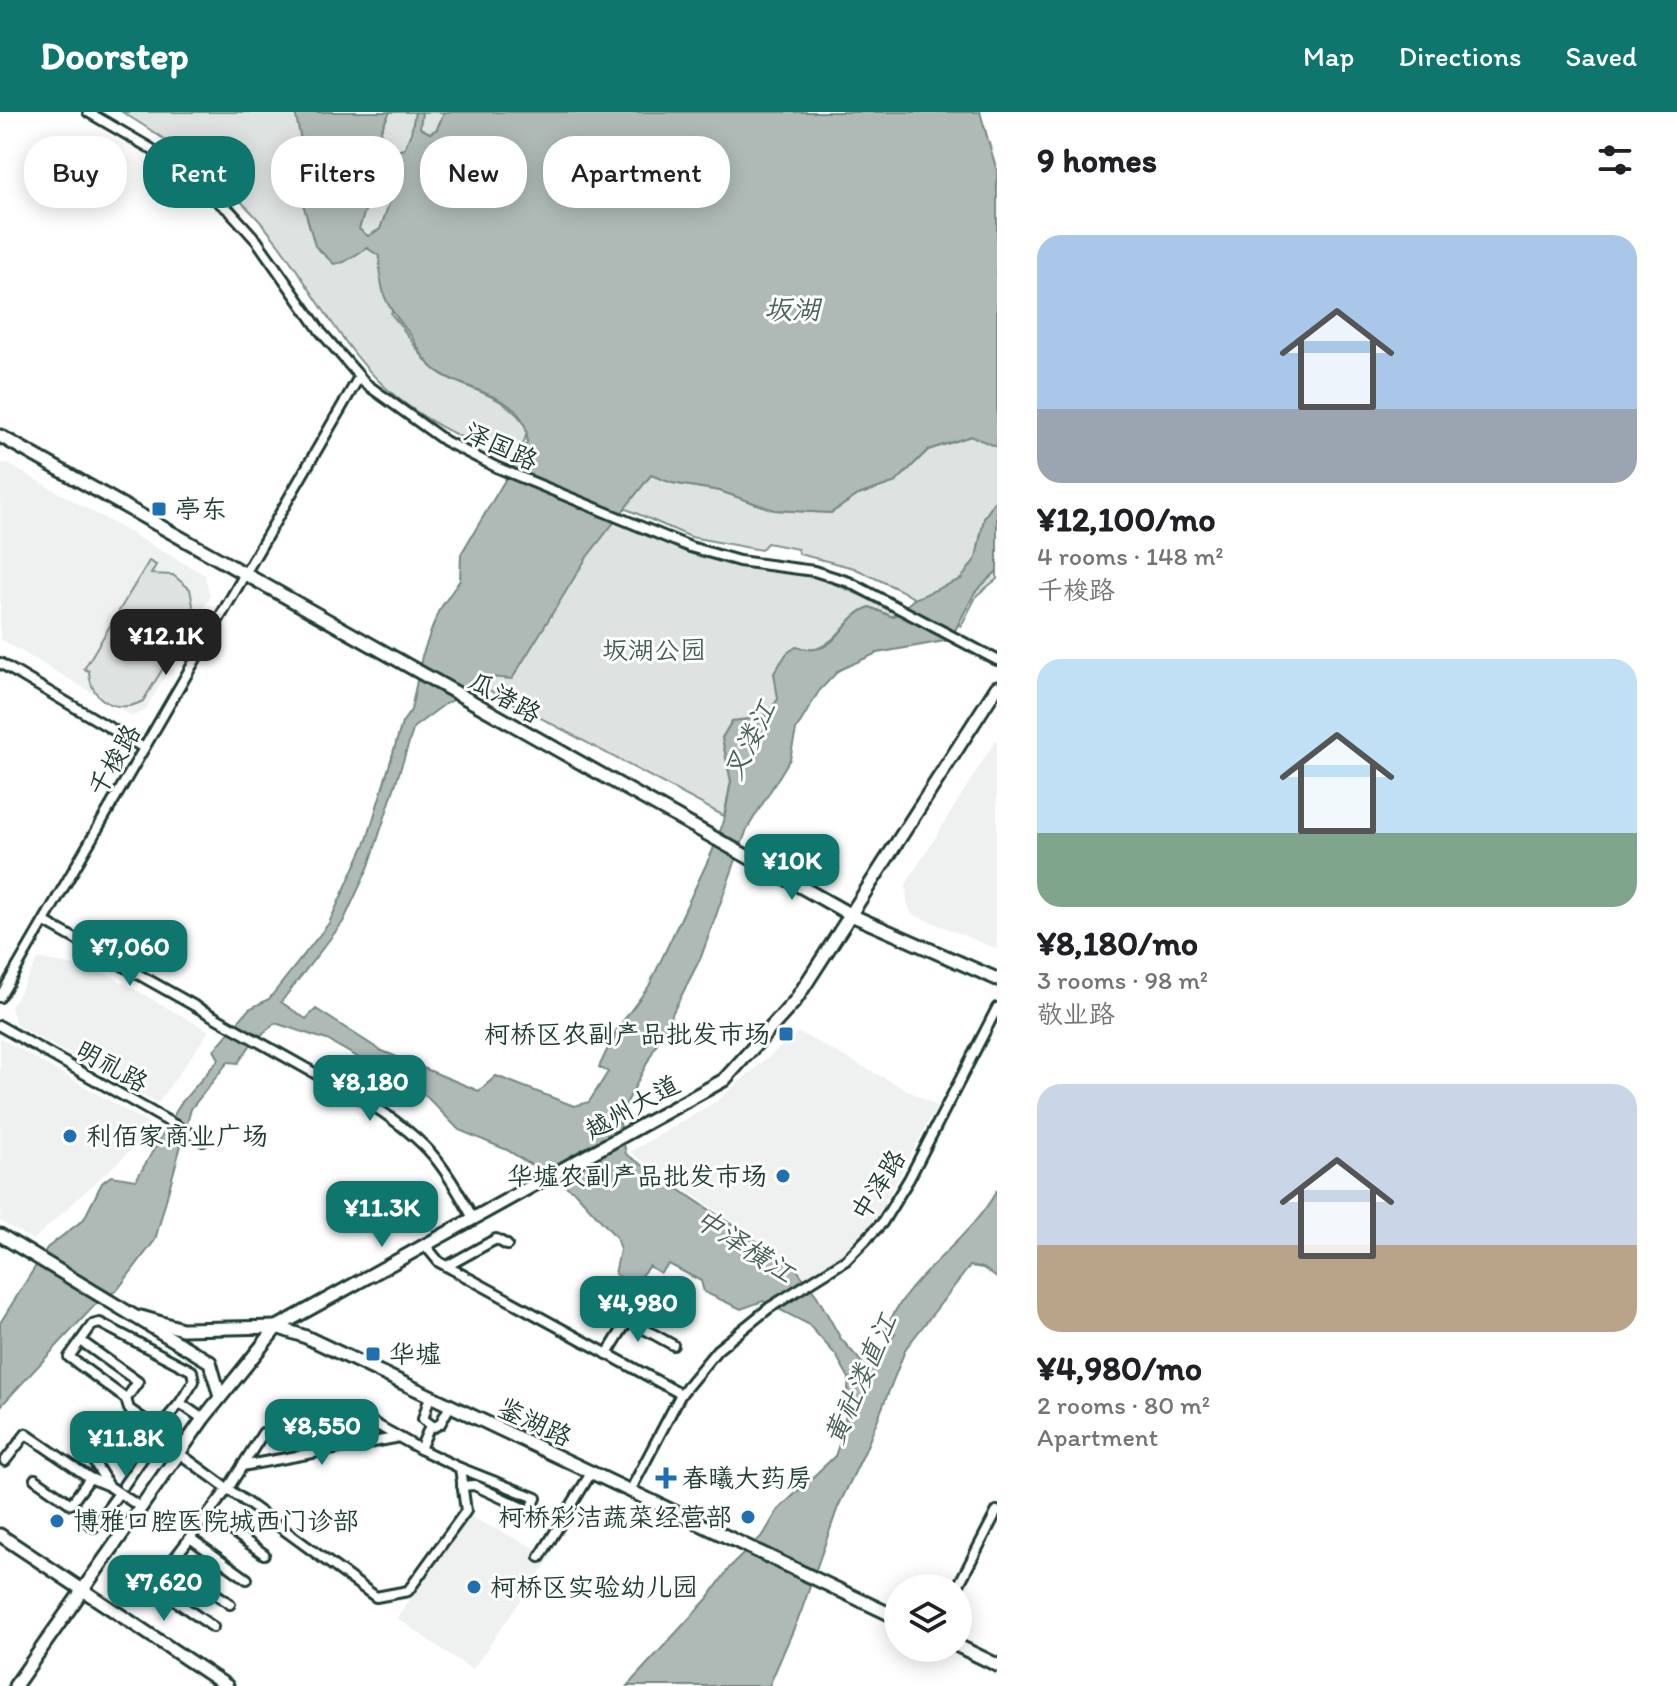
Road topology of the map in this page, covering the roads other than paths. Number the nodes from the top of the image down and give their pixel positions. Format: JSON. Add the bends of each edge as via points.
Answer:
{"nodes":[{"id":1,"x":88,"y":112,"type":"edge"},
{"id":2,"x":359,"y":377,"type":"junction"},
{"id":3,"x":0,"y":436,"type":"edge"},
{"id":4,"x":243,"y":575,"type":"junction"},
{"id":5,"x":997,"y":660,"type":"edge"},
{"id":6,"x":0,"y":663,"type":"edge"},
{"id":7,"x":997,"y":687,"type":"edge"},
{"id":8,"x":144,"y":748,"type":"junction"},
{"id":9,"x":851,"y":915,"type":"junction"},
{"id":10,"x":45,"y":922,"type":"junction"},
{"id":11,"x":997,"y":979,"type":"edge"},
{"id":12,"x":0,"y":997,"type":"edge"},
{"id":13,"x":997,"y":1008,"type":"edge"},
{"id":14,"x":0,"y":1026,"type":"edge"},
{"id":15,"x":203,"y":1141,"type":"dead end"},
{"id":16,"x":473,"y":1218,"type":"junction"},
{"id":17,"x":0,"y":1235,"type":"edge"},
{"id":18,"x":425,"y":1245,"type":"junction"},
{"id":19,"x":507,"y":1245,"type":"dead end"},
{"id":20,"x":447,"y":1266,"type":"junction"},
{"id":21,"x":141,"y":1317,"type":"junction"},
{"id":22,"x":277,"y":1327,"type":"junction"},
{"id":23,"x":162,"y":1331,"type":"junction"},
{"id":24,"x":81,"y":1341,"type":"junction"},
{"id":25,"x":673,"y":1345,"type":"dead end"},
{"id":26,"x":152,"y":1349,"type":"junction"},
{"id":27,"x":607,"y":1354,"type":"junction"},
{"id":28,"x":681,"y":1394,"type":"junction"},
{"id":29,"x":430,"y":1396,"type":"junction"},
{"id":30,"x":220,"y":1397,"type":"junction"},
{"id":31,"x":126,"y":1399,"type":"junction"},
{"id":32,"x":180,"y":1403,"type":"junction"},
{"id":33,"x":450,"y":1406,"type":"junction"},
{"id":34,"x":203,"y":1419,"type":"junction"},
{"id":35,"x":430,"y":1426,"type":"junction"},
{"id":36,"x":397,"y":1437,"type":"junction"},
{"id":37,"x":420,"y":1449,"type":"junction"},
{"id":38,"x":180,"y":1452,"type":"junction"},
{"id":39,"x":5,"y":1461,"type":"dead end"},
{"id":40,"x":96,"y":1465,"type":"dead end"},
{"id":41,"x":242,"y":1466,"type":"junction"},
{"id":42,"x":460,"y":1468,"type":"junction"},
{"id":43,"x":591,"y":1473,"type":"junction"},
{"id":44,"x":90,"y":1478,"type":"junction"},
{"id":45,"x":35,"y":1479,"type":"dead end"},
{"id":46,"x":109,"y":1486,"type":"junction"},
{"id":47,"x":462,"y":1486,"type":"junction"},
{"id":48,"x":229,"y":1487,"type":"junction"},
{"id":49,"x":121,"y":1489,"type":"junction"},
{"id":50,"x":630,"y":1491,"type":"junction"},
{"id":51,"x":140,"y":1507,"type":"junction"},
{"id":52,"x":997,"y":1511,"type":"edge"},
{"id":53,"x":208,"y":1514,"type":"junction"},
{"id":54,"x":86,"y":1521,"type":"dead end"},
{"id":55,"x":0,"y":1535,"type":"edge"},
{"id":56,"x":190,"y":1538,"type":"junction"},
{"id":57,"x":264,"y":1554,"type":"dead end"},
{"id":58,"x":540,"y":1557,"type":"dead end"},
{"id":59,"x":171,"y":1562,"type":"junction"},
{"id":60,"x":964,"y":1574,"type":"edge"},
{"id":61,"x":247,"y":1579,"type":"dead end"},
{"id":62,"x":82,"y":1588,"type":"junction"},
{"id":63,"x":230,"y":1604,"type":"dead end"},
{"id":64,"x":884,"y":1611,"type":"edge"},
{"id":65,"x":213,"y":1627,"type":"dead end"},
{"id":66,"x":972,"y":1653,"type":"edge"},
{"id":67,"x":997,"y":1665,"type":"edge"},
{"id":68,"x":15,"y":1686,"type":"edge"},
{"id":69,"x":227,"y":1686,"type":"edge"}],
"edges":[{"from":1,"to":2,"type":"street","name":"泽国路","via":[[150,148],[230,211]]},
{"from":2,"to":4,"type":"street","name":"千梭路"},
{"from":2,"to":5,"type":"street","name":"泽国路","via":[[422,427],[496,467],[690,547],[849,582]]},
{"from":3,"to":4,"type":"street","name":"瓜渚路"},
{"from":4,"to":8,"type":"street","name":"千梭路"},
{"from":4,"to":9,"type":"street","name":"瓜渚路"},
{"from":6,"to":8,"type":"street"},
{"from":7,"to":9,"type":"street","name":"越州大道"},
{"from":8,"to":10,"type":"street","name":"千梭路"},
{"from":9,"to":11,"type":"street","name":"瓜渚路"},
{"from":9,"to":16,"type":"street","name":"越州大道","via":[[795,1001],[724,1080]]},
{"from":10,"to":12,"type":"street","name":"千梭路"},
{"from":10,"to":16,"type":"street","via":[[375,1107],[443,1163]]},
{"from":13,"to":28,"type":"street","name":"中泽路","via":[[882,1223],[846,1260],[725,1343]]},
{"from":14,"to":15,"type":"street","name":"明礼路"},
{"from":16,"to":18,"type":"street","name":"越州大道"},
{"from":17,"to":21,"type":"street"},
{"from":18,"to":20,"type":"street"},
{"from":18,"to":22,"type":"street","name":"越州大道"},
{"from":19,"to":20,"type":"street","via":[[496,1239]]},
{"from":20,"to":27,"type":"street"},
{"from":21,"to":22,"type":"street","name":"鉴湖路","via":[[182,1329]]},
{"from":21,"to":23,"type":"street"},
{"from":22,"to":29,"type":"street","name":"鉴湖路"},
{"from":22,"to":30,"type":"street","name":"越州大道"},
{"from":23,"to":26,"type":"street"},
{"from":23,"to":30,"type":"street","via":[[210,1362]]},
{"from":24,"to":26,"type":"street","via":[[96,1322]]},
{"from":24,"to":31,"type":"street","via":[[69,1357]]},
{"from":24,"to":31,"type":"street","via":[[138,1382]]},
{"from":25,"to":27,"type":"street","via":[[628,1320]]},
{"from":26,"to":32,"type":"street","via":[[195,1376]]},
{"from":27,"to":28,"type":"street"},
{"from":28,"to":50,"type":"street","name":"中泽路"},
{"from":29,"to":33,"type":"street","name":"鉴湖路"},
{"from":29,"to":35,"type":"street","via":[[423,1419]]},
{"from":30,"to":34,"type":"street","name":"越州大道"},
{"from":31,"to":32,"type":"street","via":[[129,1409],[158,1429]]},
{"from":32,"to":34,"type":"street"},
{"from":33,"to":35,"type":"street","via":[[440,1424]]},
{"from":33,"to":43,"type":"street","name":"鉴湖路"},
{"from":34,"to":38,"type":"street","name":"越州大道"},
{"from":35,"to":37,"type":"street"},
{"from":36,"to":37,"type":"street"},
{"from":36,"to":41,"type":"street"},
{"from":36,"to":41,"type":"street","via":[[359,1415],[263,1433]]},
{"from":37,"to":42,"type":"street"},
{"from":38,"to":48,"type":"street"},
{"from":38,"to":49,"type":"street","via":[[157,1437]]},
{"from":38,"to":51,"type":"street","name":"越州大道"},
{"from":39,"to":44,"type":"street","via":[[26,1434]]},
{"from":40,"to":46,"type":"street"},
{"from":41,"to":48,"type":"street"},
{"from":42,"to":47,"type":"street"},
{"from":42,"to":47,"type":"street","via":[[536,1498],[530,1511],[474,1485]]},
{"from":43,"to":50,"type":"street","name":"鉴湖路"},
{"from":43,"to":58,"type":"street"},
{"from":44,"to":45,"type":"street","via":[[71,1504]]},
{"from":44,"to":46,"type":"street"},
{"from":46,"to":49,"type":"street"},
{"from":47,"to":48,"type":"street","via":[[466,1511],[408,1591],[376,1597]]},
{"from":48,"to":53,"type":"street"},
{"from":49,"to":51,"type":"street"},
{"from":49,"to":54,"type":"street","via":[[94,1527]]},
{"from":50,"to":64,"type":"street","name":"鉴湖路"},
{"from":51,"to":62,"type":"street","name":"越州大道"},
{"from":52,"to":60,"type":"street"},
{"from":53,"to":56,"type":"street"},
{"from":53,"to":57,"type":"street"},
{"from":55,"to":62,"type":"street"},
{"from":56,"to":59,"type":"street"},
{"from":56,"to":61,"type":"street"},
{"from":59,"to":63,"type":"street"},
{"from":59,"to":65,"type":"street","via":[[158,1587]]},
{"from":62,"to":68,"type":"street","name":"越州大道"},
{"from":62,"to":69,"type":"street"},
{"from":66,"to":67,"type":"street"}]}
